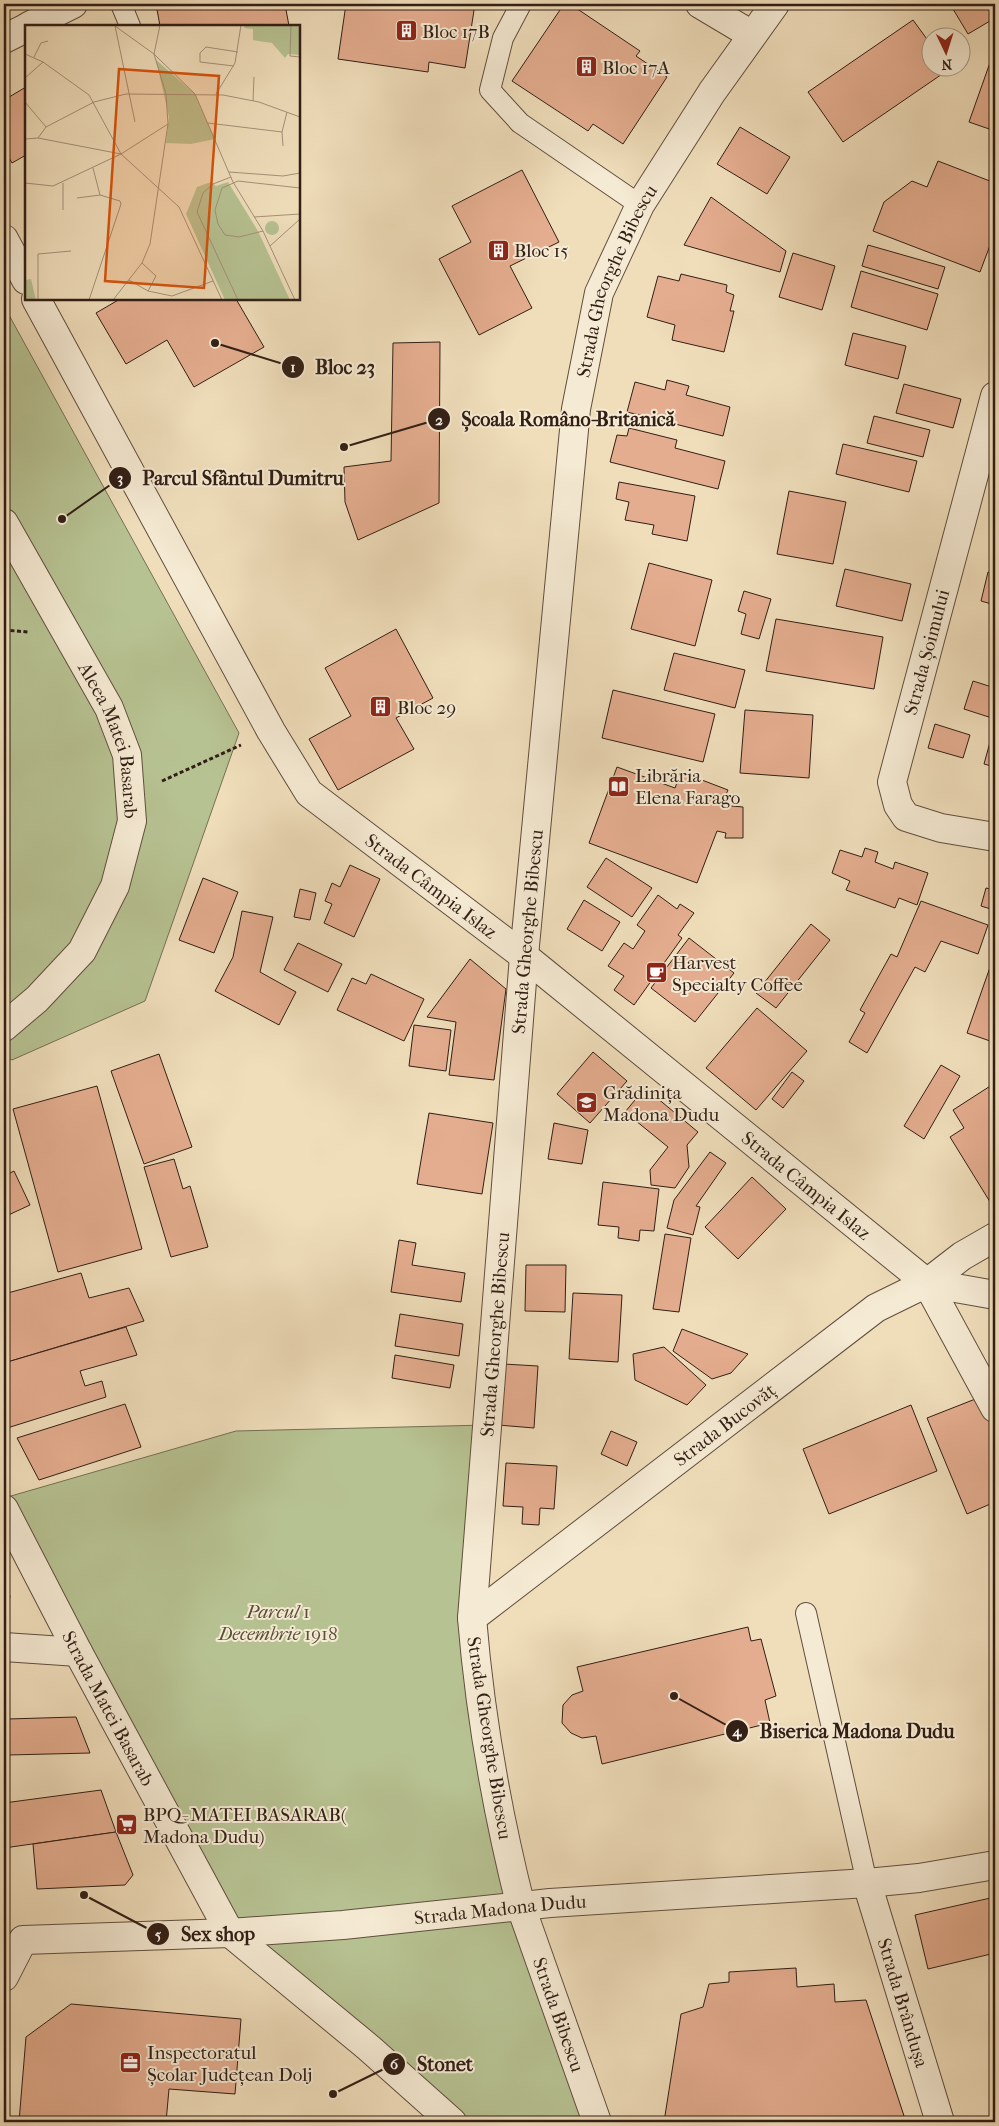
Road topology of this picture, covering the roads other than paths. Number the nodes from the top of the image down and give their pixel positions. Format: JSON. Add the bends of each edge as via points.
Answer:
{"nodes":[{"id":1,"x":73,"y":4,"type":"edge"},
{"id":2,"x":121,"y":4,"type":"edge"},
{"id":3,"x":521,"y":4,"type":"edge"},
{"id":4,"x":700,"y":4,"type":"edge"},
{"id":5,"x":774,"y":4,"type":"edge"},
{"id":6,"x":32,"y":25,"type":"edge"},
{"id":7,"x":130,"y":25,"type":"edge"},
{"id":8,"x":25,"y":28,"type":"edge"},
{"id":9,"x":752,"y":36,"type":"junction"},
{"id":10,"x":4,"y":39,"type":"edge"},
{"id":11,"x":640,"y":206,"type":"junction"},
{"id":12,"x":4,"y":239,"type":"edge"},
{"id":13,"x":25,"y":278,"type":"edge"},
{"id":14,"x":37,"y":300,"type":"edge"},
{"id":15,"x":995,"y":396,"type":"edge"},
{"id":16,"x":4,"y":523,"type":"edge"},
{"id":17,"x":995,"y":837,"type":"edge"},
{"id":18,"x":524,"y":956,"type":"junction"},
{"id":19,"x":4,"y":1027,"type":"edge"},
{"id":20,"x":995,"y":1236,"type":"edge"},
{"id":21,"x":927,"y":1283,"type":"junction"},
{"id":22,"x":995,"y":1295,"type":"edge"},
{"id":23,"x":995,"y":1408,"type":"edge"},
{"id":24,"x":4,"y":1509,"type":"edge"},
{"id":25,"x":806,"y":1613,"type":"dead end"},
{"id":26,"x":472,"y":1618,"type":"junction"},
{"id":27,"x":4,"y":1647,"type":"edge"},
{"id":28,"x":78,"y":1652,"type":"junction"},
{"id":29,"x":995,"y":1865,"type":"edge"},
{"id":30,"x":868,"y":1883,"type":"junction"},
{"id":31,"x":521,"y":1907,"type":"junction"},
{"id":32,"x":230,"y":1933,"type":"junction"},
{"id":33,"x":14,"y":1941,"type":"edge"},
{"id":34,"x":4,"y":1977,"type":"edge"},
{"id":35,"x":452,"y":2122,"type":"edge"},
{"id":36,"x":598,"y":2122,"type":"edge"},
{"id":37,"x":940,"y":2122,"type":"edge"}],
"edges":[{"from":1,"to":6,"type":"street"},
{"from":2,"to":7,"type":"lane"},
{"from":3,"to":11,"type":"lane","via":[[503,38],[490,90],[520,123]]},
{"from":4,"to":9,"type":"street"},
{"from":5,"to":9,"type":"street","name":"Strada Gheorghe Bibescu"},
{"from":8,"to":10,"type":"street"},
{"from":9,"to":11,"type":"street","name":"Strada Gheorghe Bibescu","via":[[712,92]]},
{"from":11,"to":18,"type":"street","name":"Strada Gheorghe Bibescu","via":[[599,293],[576,409]]},
{"from":12,"to":13,"type":"street"},
{"from":14,"to":18,"type":"street","name":"Strada Câmpia Islaz","via":[[271,731],[309,792]]},
{"from":15,"to":17,"type":"street","name":"Strada Șoimului","via":[[892,782],[898,805],[906,817],[941,828]]},
{"from":16,"to":19,"type":"street","name":"Aleea Matei Basarab","via":[[109,708],[127,755],[132,821],[115,886],[82,951],[37,999]]},
{"from":18,"to":21,"type":"street","name":"Strada Câmpia Islaz"},
{"from":18,"to":26,"type":"street","name":"Strada Gheorghe Bibescu"},
{"from":20,"to":21,"type":"street","name":"Strada Bucovăț"},
{"from":21,"to":22,"type":"street"},
{"from":21,"to":23,"type":"street","name":"Strada Câmpia Islaz"},
{"from":21,"to":26,"type":"street","name":"Strada Bucovăț","via":[[876,1308]]},
{"from":24,"to":28,"type":"street","name":"Strada Matei Basarab"},
{"from":25,"to":30,"type":"lane"},
{"from":26,"to":31,"type":"street","name":"Strada Gheorghe Bibescu","via":[[478,1684],[506,1844]]},
{"from":27,"to":28,"type":"street"},
{"from":28,"to":32,"type":"street","name":"Strada Matei Basarab"},
{"from":29,"to":30,"type":"street","name":"Strada Madona Dudu"},
{"from":30,"to":31,"type":"street","name":"Strada Madona Dudu"},
{"from":30,"to":37,"type":"street","name":"Strada Brândușa"},
{"from":31,"to":32,"type":"street","name":"Strada Madona Dudu"},
{"from":31,"to":36,"type":"street","name":"Strada Bibescu"},
{"from":32,"to":33,"type":"street","name":"Strada Madona Dudu"},
{"from":32,"to":35,"type":"street","via":[[369,2048]]},
{"from":33,"to":34,"type":"street"}]}
